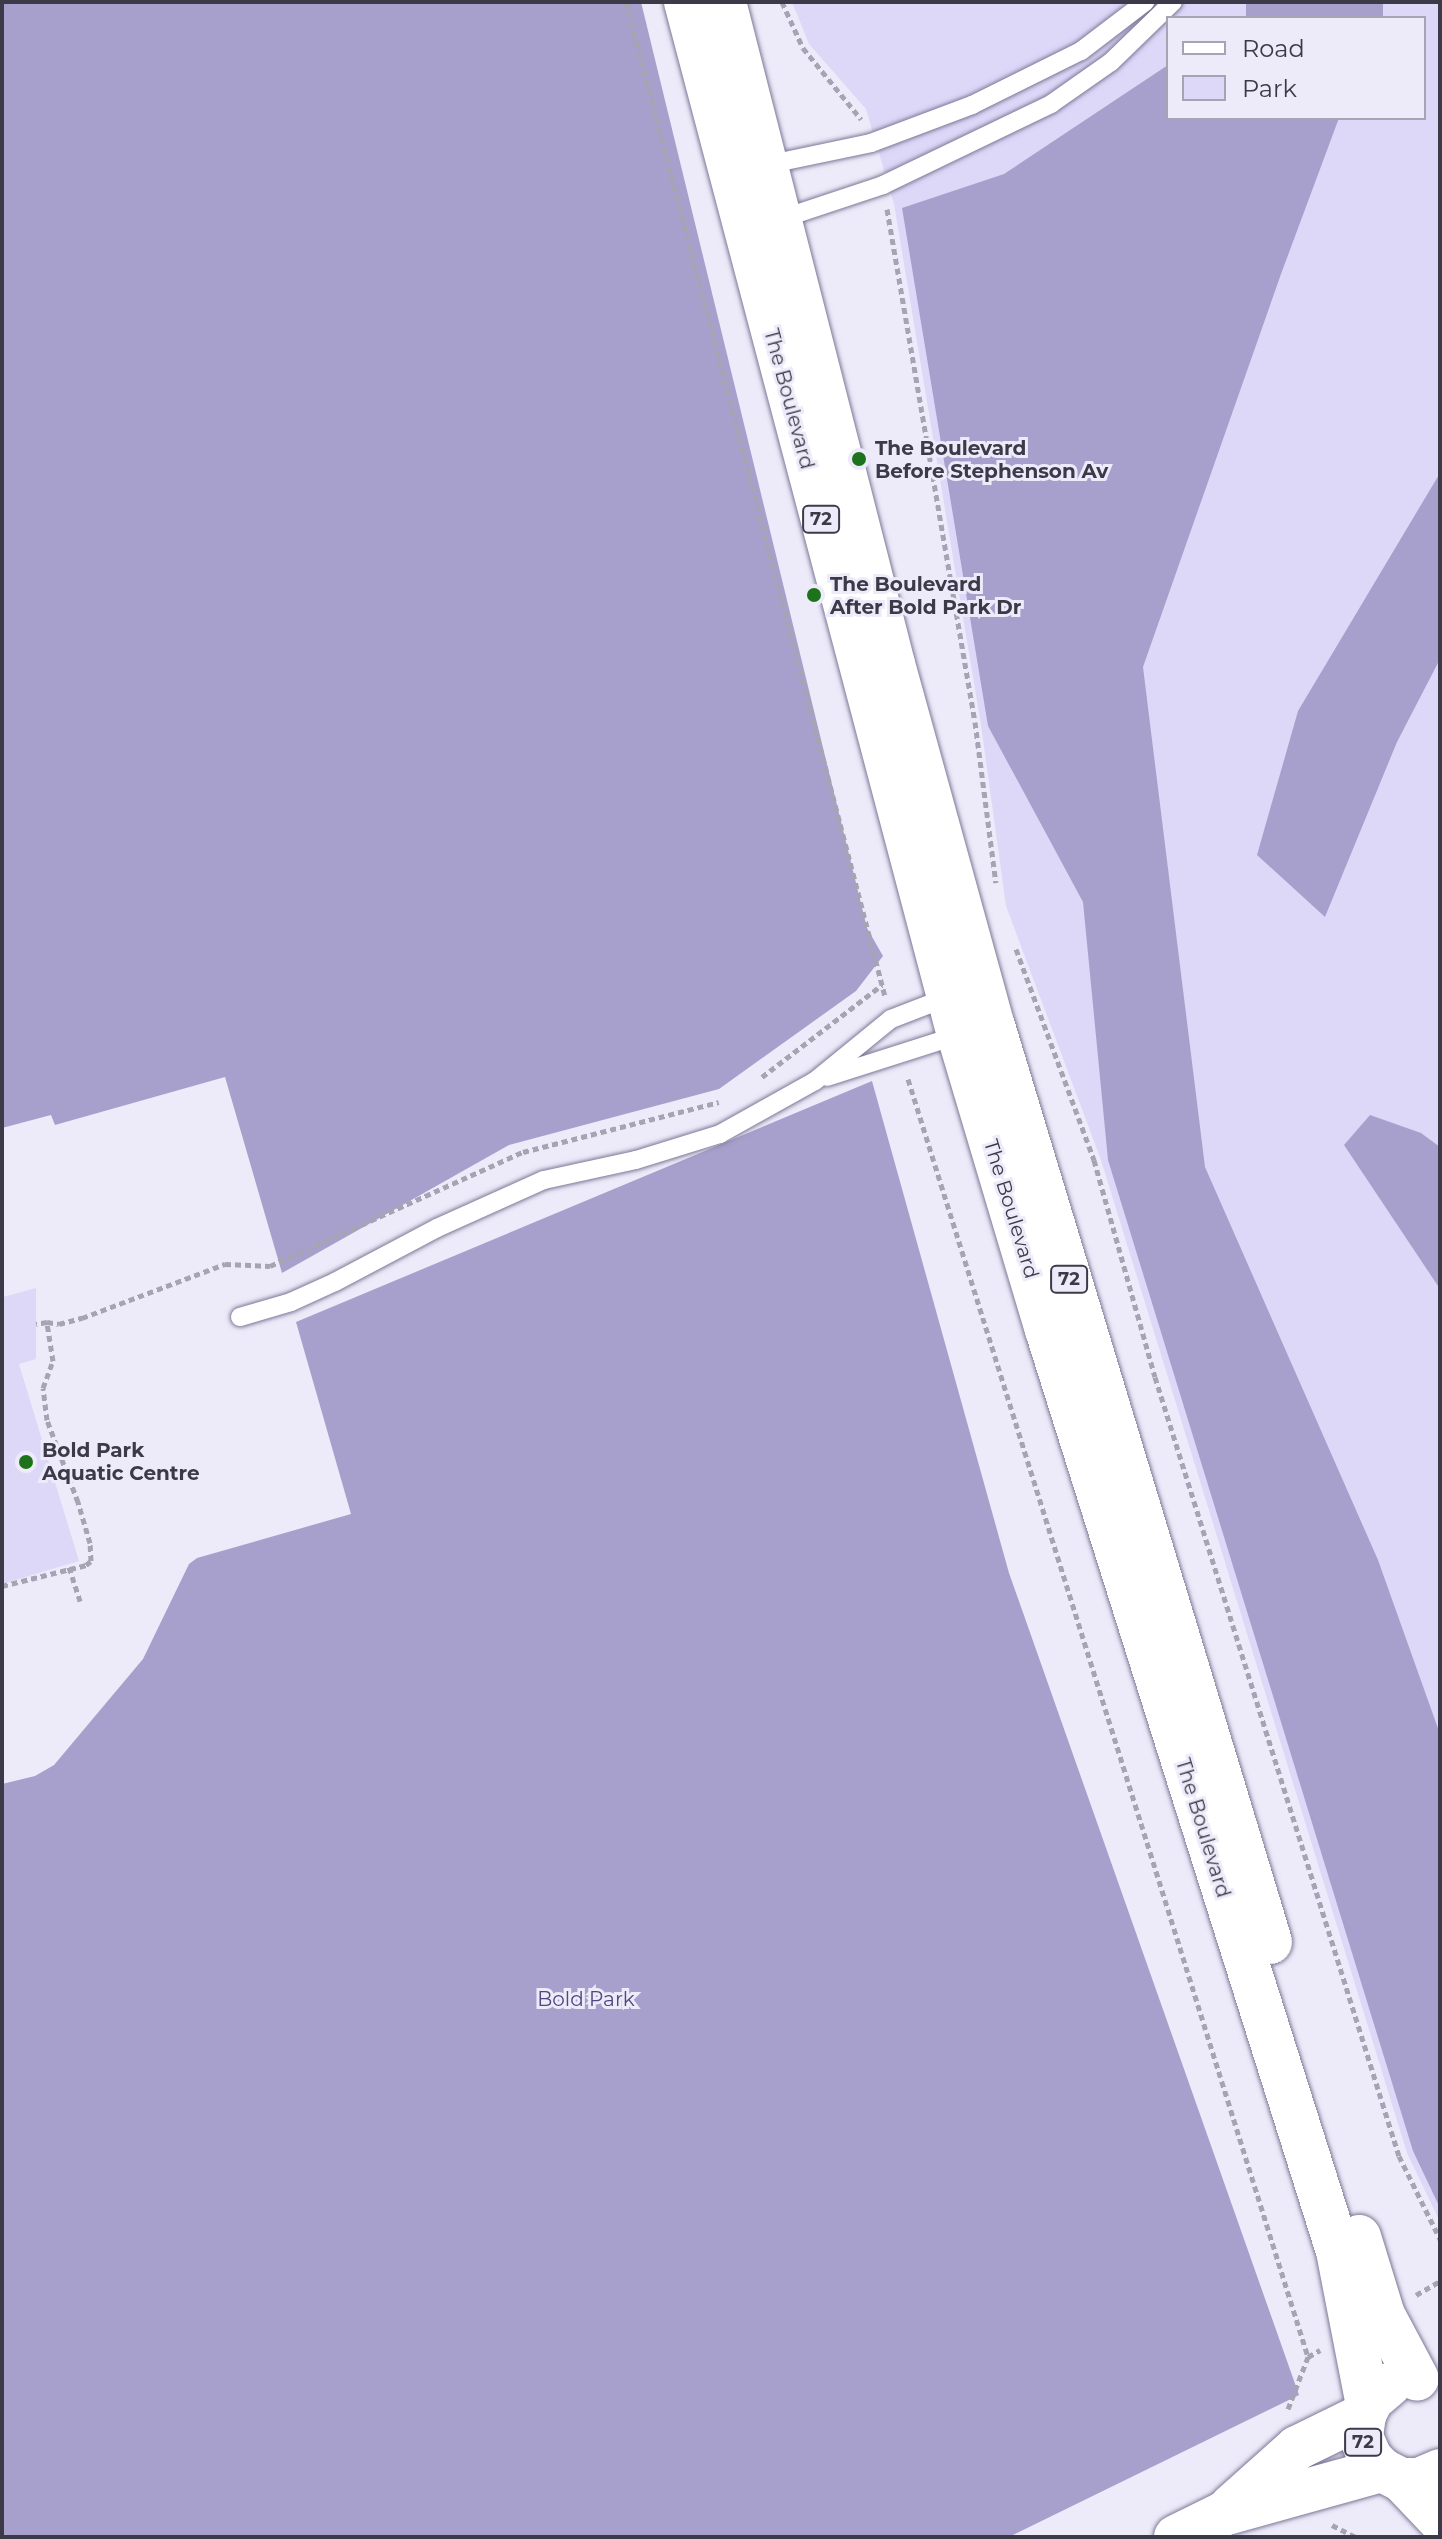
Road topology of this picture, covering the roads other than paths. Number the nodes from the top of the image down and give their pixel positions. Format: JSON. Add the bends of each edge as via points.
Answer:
{"nodes":[{"id":1,"x":686,"y":2,"type":"edge"},
{"id":2,"x":724,"y":2,"type":"edge"},
{"id":3,"x":1145,"y":2,"type":"edge"},
{"id":4,"x":1173,"y":2,"type":"edge"},
{"id":5,"x":747,"y":169,"type":"junction"},
{"id":6,"x":761,"y":225,"type":"junction"},
{"id":7,"x":971,"y":1011,"type":"junction"},
{"id":8,"x":815,"y":1081,"type":"junction"},
{"id":9,"x":240,"y":1317,"type":"dead end"},
{"id":10,"x":1428,"y":2383,"type":"edge"},
{"id":11,"x":1366,"y":2410,"type":"junction"},
{"id":12,"x":1408,"y":2474,"type":"edge"},
{"id":13,"x":1223,"y":2514,"type":"junction"},
{"id":14,"x":1440,"y":2520,"type":"edge"},
{"id":15,"x":1176,"y":2537,"type":"edge"}],
"edges":[{"from":1,"to":5,"type":"main road","name":"The Boulevard","number":"72"},
{"from":2,"to":5,"type":"main road","name":"The Boulevard","number":"72"},
{"from":3,"to":5,"type":"lane","via":[[1081,51],[972,105],[871,143]]},
{"from":4,"to":6,"type":"lane","via":[[1111,62],[1051,104],[883,185]]},
{"from":5,"to":6,"type":"main road","name":"The Boulevard","number":"72"},
{"from":6,"to":7,"type":"main road","name":"The Boulevard","number":"72","via":[[893,664]]},
{"from":7,"to":8,"type":"lane","via":[[900,1052]]},
{"from":7,"to":8,"type":"lane","via":[[891,1019]]},
{"from":7,"to":10,"type":"main road","name":"The Boulevard","number":"72","via":[[1383,2315]]},
{"from":7,"to":11,"type":"main road","name":"The Boulevard","number":"72","via":[[1056,1359],[1338,2251]]},
{"from":8,"to":9,"type":"lane","via":[[720,1134],[544,1180],[291,1302]]},
{"from":10,"to":11,"type":"main road","name":"The Boulevard","number":"72","via":[[1399,2380],[1384,2388]]},
{"from":11,"to":12,"type":"main road","name":"The Boulevard","number":"72","via":[[1361,2437],[1371,2459]]},
{"from":11,"to":13,"type":"main road","via":[[1297,2448]]},
{"from":12,"to":13,"type":"main road"},
{"from":12,"to":14,"type":"main road","name":"The Boulevard","number":"72"},
{"from":13,"to":15,"type":"main road"}]}
